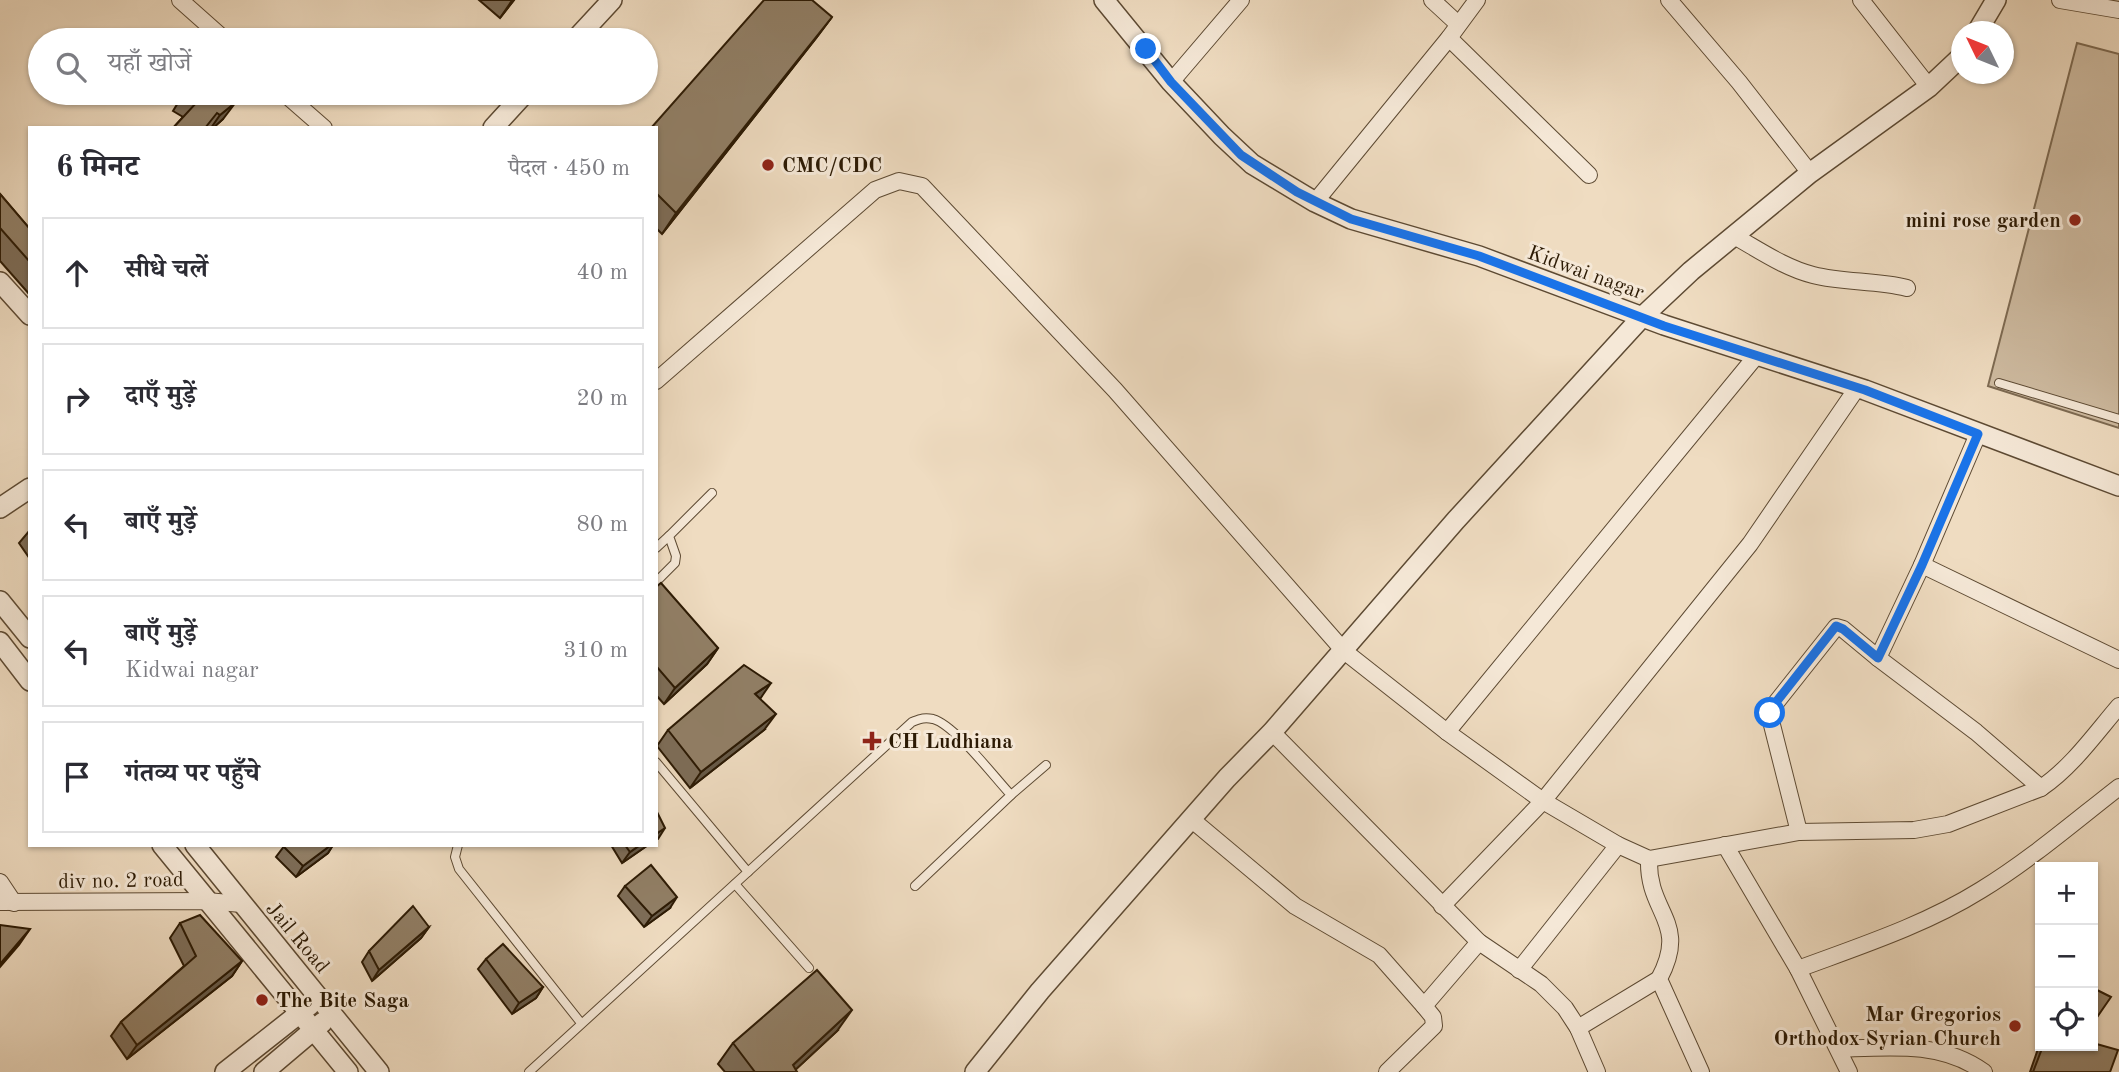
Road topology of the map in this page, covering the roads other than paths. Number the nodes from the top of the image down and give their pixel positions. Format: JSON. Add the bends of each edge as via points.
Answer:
{"nodes":[{"id":1,"x":180,"y":0,"type":"edge"},
{"id":2,"x":612,"y":0,"type":"edge"},
{"id":3,"x":1104,"y":0,"type":"edge"},
{"id":4,"x":1241,"y":0,"type":"edge"},
{"id":5,"x":1432,"y":0,"type":"edge"},
{"id":6,"x":1477,"y":0,"type":"edge"},
{"id":7,"x":1669,"y":0,"type":"edge"},
{"id":8,"x":1861,"y":0,"type":"edge"},
{"id":9,"x":1996,"y":0,"type":"edge"},
{"id":10,"x":2060,"y":0,"type":"edge"},
{"id":11,"x":2119,"y":10,"type":"edge"},
{"id":12,"x":1984,"y":21,"type":"edge"},
{"id":13,"x":212,"y":28,"type":"edge"},
{"id":14,"x":586,"y":28,"type":"edge"},
{"id":15,"x":1454,"y":31,"type":"junction"},
{"id":16,"x":1951,"y":66,"type":"edge"},
{"id":17,"x":1171,"y":82,"type":"junction"},
{"id":18,"x":1929,"y":87,"type":"junction"},
{"id":19,"x":298,"y":105,"type":"edge"},
{"id":20,"x":515,"y":105,"type":"edge"},
{"id":21,"x":322,"y":126,"type":"edge"},
{"id":22,"x":495,"y":126,"type":"edge"},
{"id":23,"x":1810,"y":173,"type":"junction"},
{"id":24,"x":1588,"y":175,"type":"dead end"},
{"id":25,"x":1315,"y":202,"type":"junction"},
{"id":26,"x":1734,"y":236,"type":"junction"},
{"id":27,"x":0,"y":282,"type":"edge"},
{"id":28,"x":1907,"y":288,"type":"dead end"},
{"id":29,"x":28,"y":313,"type":"edge"},
{"id":30,"x":1642,"y":317,"type":"junction"},
{"id":31,"x":1757,"y":355,"type":"junction"},
{"id":32,"x":658,"y":379,"type":"edge"},
{"id":33,"x":1999,"y":383,"type":"dead end"},
{"id":34,"x":1857,"y":388,"type":"junction"},
{"id":35,"x":2119,"y":419,"type":"edge"},
{"id":36,"x":1978,"y":434,"type":"junction"},
{"id":37,"x":2119,"y":486,"type":"edge"},
{"id":38,"x":28,"y":489,"type":"edge"},
{"id":39,"x":712,"y":493,"type":"dead end"},
{"id":40,"x":0,"y":508,"type":"edge"},
{"id":41,"x":668,"y":536,"type":"junction"},
{"id":42,"x":658,"y":546,"type":"edge"},
{"id":43,"x":1922,"y":565,"type":"junction"},
{"id":44,"x":658,"y":580,"type":"edge"},
{"id":45,"x":0,"y":601,"type":"edge"},
{"id":46,"x":28,"y":636,"type":"edge"},
{"id":47,"x":0,"y":642,"type":"edge"},
{"id":48,"x":1344,"y":651,"type":"junction"},
{"id":49,"x":1878,"y":658,"type":"junction"},
{"id":50,"x":2119,"y":660,"type":"edge"},
{"id":51,"x":28,"y":678,"type":"edge"},
{"id":52,"x":2119,"y":706,"type":"edge"},
{"id":53,"x":1272,"y":732,"type":"junction"},
{"id":54,"x":1447,"y":732,"type":"junction"},
{"id":55,"x":658,"y":764,"type":"edge"},
{"id":56,"x":1046,"y":765,"type":"dead end"},
{"id":57,"x":2119,"y":787,"type":"edge"},
{"id":58,"x":2041,"y":788,"type":"junction"},
{"id":59,"x":1011,"y":795,"type":"junction"},
{"id":60,"x":1543,"y":802,"type":"junction"},
{"id":61,"x":1191,"y":819,"type":"junction"},
{"id":62,"x":1799,"y":832,"type":"junction"},
{"id":63,"x":1618,"y":845,"type":"junction"},
{"id":64,"x":1725,"y":845,"type":"junction"},
{"id":65,"x":164,"y":847,"type":"edge"},
{"id":66,"x":197,"y":847,"type":"edge"},
{"id":67,"x":458,"y":847,"type":"edge"},
{"id":68,"x":1650,"y":859,"type":"junction"},
{"id":69,"x":748,"y":872,"type":"junction"},
{"id":70,"x":0,"y":882,"type":"edge"},
{"id":71,"x":735,"y":884,"type":"junction"},
{"id":72,"x":915,"y":886,"type":"dead end"},
{"id":73,"x":206,"y":901,"type":"junction"},
{"id":74,"x":7,"y":902,"type":"edge"},
{"id":75,"x":242,"y":904,"type":"junction"},
{"id":76,"x":1442,"y":906,"type":"junction"},
{"id":77,"x":1479,"y":943,"type":"junction"},
{"id":78,"x":809,"y":968,"type":"dead end"},
{"id":79,"x":1798,"y":968,"type":"junction"},
{"id":80,"x":1519,"y":970,"type":"junction"},
{"id":81,"x":1659,"y":978,"type":"junction"},
{"id":82,"x":319,"y":998,"type":"junction"},
{"id":83,"x":1424,"y":1006,"type":"junction"},
{"id":84,"x":300,"y":1014,"type":"junction"},
{"id":85,"x":332,"y":1014,"type":"junction"},
{"id":86,"x":581,"y":1023,"type":"junction"},
{"id":87,"x":1578,"y":1028,"type":"junction"},
{"id":88,"x":314,"y":1030,"type":"junction"},
{"id":89,"x":1839,"y":1049,"type":"junction"},
{"id":90,"x":225,"y":1072,"type":"edge"},
{"id":91,"x":264,"y":1072,"type":"edge"},
{"id":92,"x":348,"y":1072,"type":"edge"},
{"id":93,"x":379,"y":1072,"type":"edge"},
{"id":94,"x":529,"y":1072,"type":"edge"},
{"id":95,"x":975,"y":1072,"type":"edge"},
{"id":96,"x":1387,"y":1072,"type":"edge"},
{"id":97,"x":1597,"y":1072,"type":"edge"},
{"id":98,"x":1702,"y":1072,"type":"edge"},
{"id":99,"x":1849,"y":1072,"type":"edge"},
{"id":100,"x":1984,"y":1072,"type":"edge"}],
"edges":[{"from":1,"to":13,"type":"street"},
{"from":2,"to":14,"type":"street"},
{"from":3,"to":17,"type":"street","name":"Kidwai nagar"},
{"from":4,"to":17,"type":"street"},
{"from":5,"to":15,"type":"street"},
{"from":6,"to":15,"type":"street"},
{"from":7,"to":23,"type":"street"},
{"from":8,"to":18,"type":"street"},
{"from":9,"to":12,"type":"street"},
{"from":10,"to":11,"type":"street"},
{"from":15,"to":24,"type":"street"},
{"from":15,"to":25,"type":"street"},
{"from":16,"to":18,"type":"street"},
{"from":17,"to":25,"type":"street","name":"Kidwai nagar","via":[[1252,164]]},
{"from":18,"to":23,"type":"street"},
{"from":19,"to":21,"type":"street"},
{"from":20,"to":22,"type":"street"},
{"from":23,"to":26,"type":"street"},
{"from":25,"to":30,"type":"street","name":"Kidwai nagar","via":[[1351,219],[1479,256]]},
{"from":26,"to":28,"type":"street","via":[[1812,275]]},
{"from":26,"to":30,"type":"street"},
{"from":27,"to":29,"type":"street"},
{"from":30,"to":31,"type":"street","name":"Kidwai nagar"},
{"from":30,"to":48,"type":"street","via":[[1456,520]]},
{"from":31,"to":34,"type":"street","name":"Kidwai nagar"},
{"from":31,"to":54,"type":"street"},
{"from":32,"to":48,"type":"street","via":[[875,190],[899,181],[922,186],[1115,390]]},
{"from":33,"to":35,"type":"lane"},
{"from":34,"to":36,"type":"street","name":"Kidwai nagar"},
{"from":34,"to":60,"type":"street","via":[[1750,544]]},
{"from":36,"to":37,"type":"street","name":"Kidwai nagar"},
{"from":36,"to":43,"type":"street"},
{"from":38,"to":40,"type":"street"},
{"from":39,"to":41,"type":"lane"},
{"from":41,"to":42,"type":"lane"},
{"from":41,"to":44,"type":"lane","via":[[675,563]]},
{"from":43,"to":49,"type":"street"},
{"from":43,"to":50,"type":"street"},
{"from":45,"to":46,"type":"street"},
{"from":47,"to":51,"type":"street"},
{"from":48,"to":53,"type":"street"},
{"from":48,"to":54,"type":"street"},
{"from":49,"to":58,"type":"street"},
{"from":49,"to":62,"type":"street","via":[[1836,626],[1771,709]]},
{"from":52,"to":58,"type":"street","via":[[2063,771]]},
{"from":53,"to":61,"type":"street"},
{"from":53,"to":76,"type":"street"},
{"from":54,"to":60,"type":"street"},
{"from":55,"to":69,"type":"lane"},
{"from":56,"to":59,"type":"lane"},
{"from":57,"to":79,"type":"street","via":[[1980,890],[1914,924]]},
{"from":58,"to":62,"type":"street","via":[[1948,824],[1914,830]]},
{"from":59,"to":69,"type":"lane","via":[[943,724],[922,718],[912,722]]},
{"from":59,"to":72,"type":"lane"},
{"from":60,"to":63,"type":"street"},
{"from":60,"to":76,"type":"street"},
{"from":61,"to":83,"type":"street","via":[[1295,906],[1379,955]]},
{"from":61,"to":95,"type":"street"},
{"from":62,"to":64,"type":"street"},
{"from":63,"to":68,"type":"street"},
{"from":63,"to":80,"type":"street"},
{"from":64,"to":68,"type":"street"},
{"from":64,"to":79,"type":"street"},
{"from":65,"to":73,"type":"street"},
{"from":66,"to":75,"type":"street","name":"Jail Road"},
{"from":67,"to":86,"type":"lane","via":[[459,869]]},
{"from":68,"to":81,"type":"street","via":[[1650,883],[1670,928],[1669,957]]},
{"from":69,"to":71,"type":"lane"},
{"from":70,"to":74,"type":"street"},
{"from":71,"to":78,"type":"lane"},
{"from":71,"to":86,"type":"lane"},
{"from":73,"to":74,"type":"street","name":"div no. 2 road"},
{"from":73,"to":75,"type":"street","name":"div no. 2 road"},
{"from":73,"to":84,"type":"street"},
{"from":75,"to":82,"type":"street","name":"Jail Road"},
{"from":76,"to":77,"type":"street"},
{"from":77,"to":80,"type":"street"},
{"from":77,"to":83,"type":"street"},
{"from":79,"to":89,"type":"street"},
{"from":80,"to":87,"type":"street","via":[[1549,992]]},
{"from":81,"to":87,"type":"street"},
{"from":81,"to":98,"type":"street"},
{"from":82,"to":84,"type":"street","name":"Jail Road"},
{"from":82,"to":85,"type":"street"},
{"from":83,"to":96,"type":"street","via":[[1434,1026]]},
{"from":84,"to":88,"type":"street"},
{"from":84,"to":90,"type":"street","name":"Jail Road"},
{"from":85,"to":88,"type":"street"},
{"from":85,"to":93,"type":"street"},
{"from":86,"to":94,"type":"lane"},
{"from":87,"to":97,"type":"street"},
{"from":88,"to":91,"type":"street"},
{"from":88,"to":92,"type":"street"},
{"from":89,"to":99,"type":"street"},
{"from":89,"to":100,"type":"street","via":[[1906,1046],[1938,1051]]}]}
